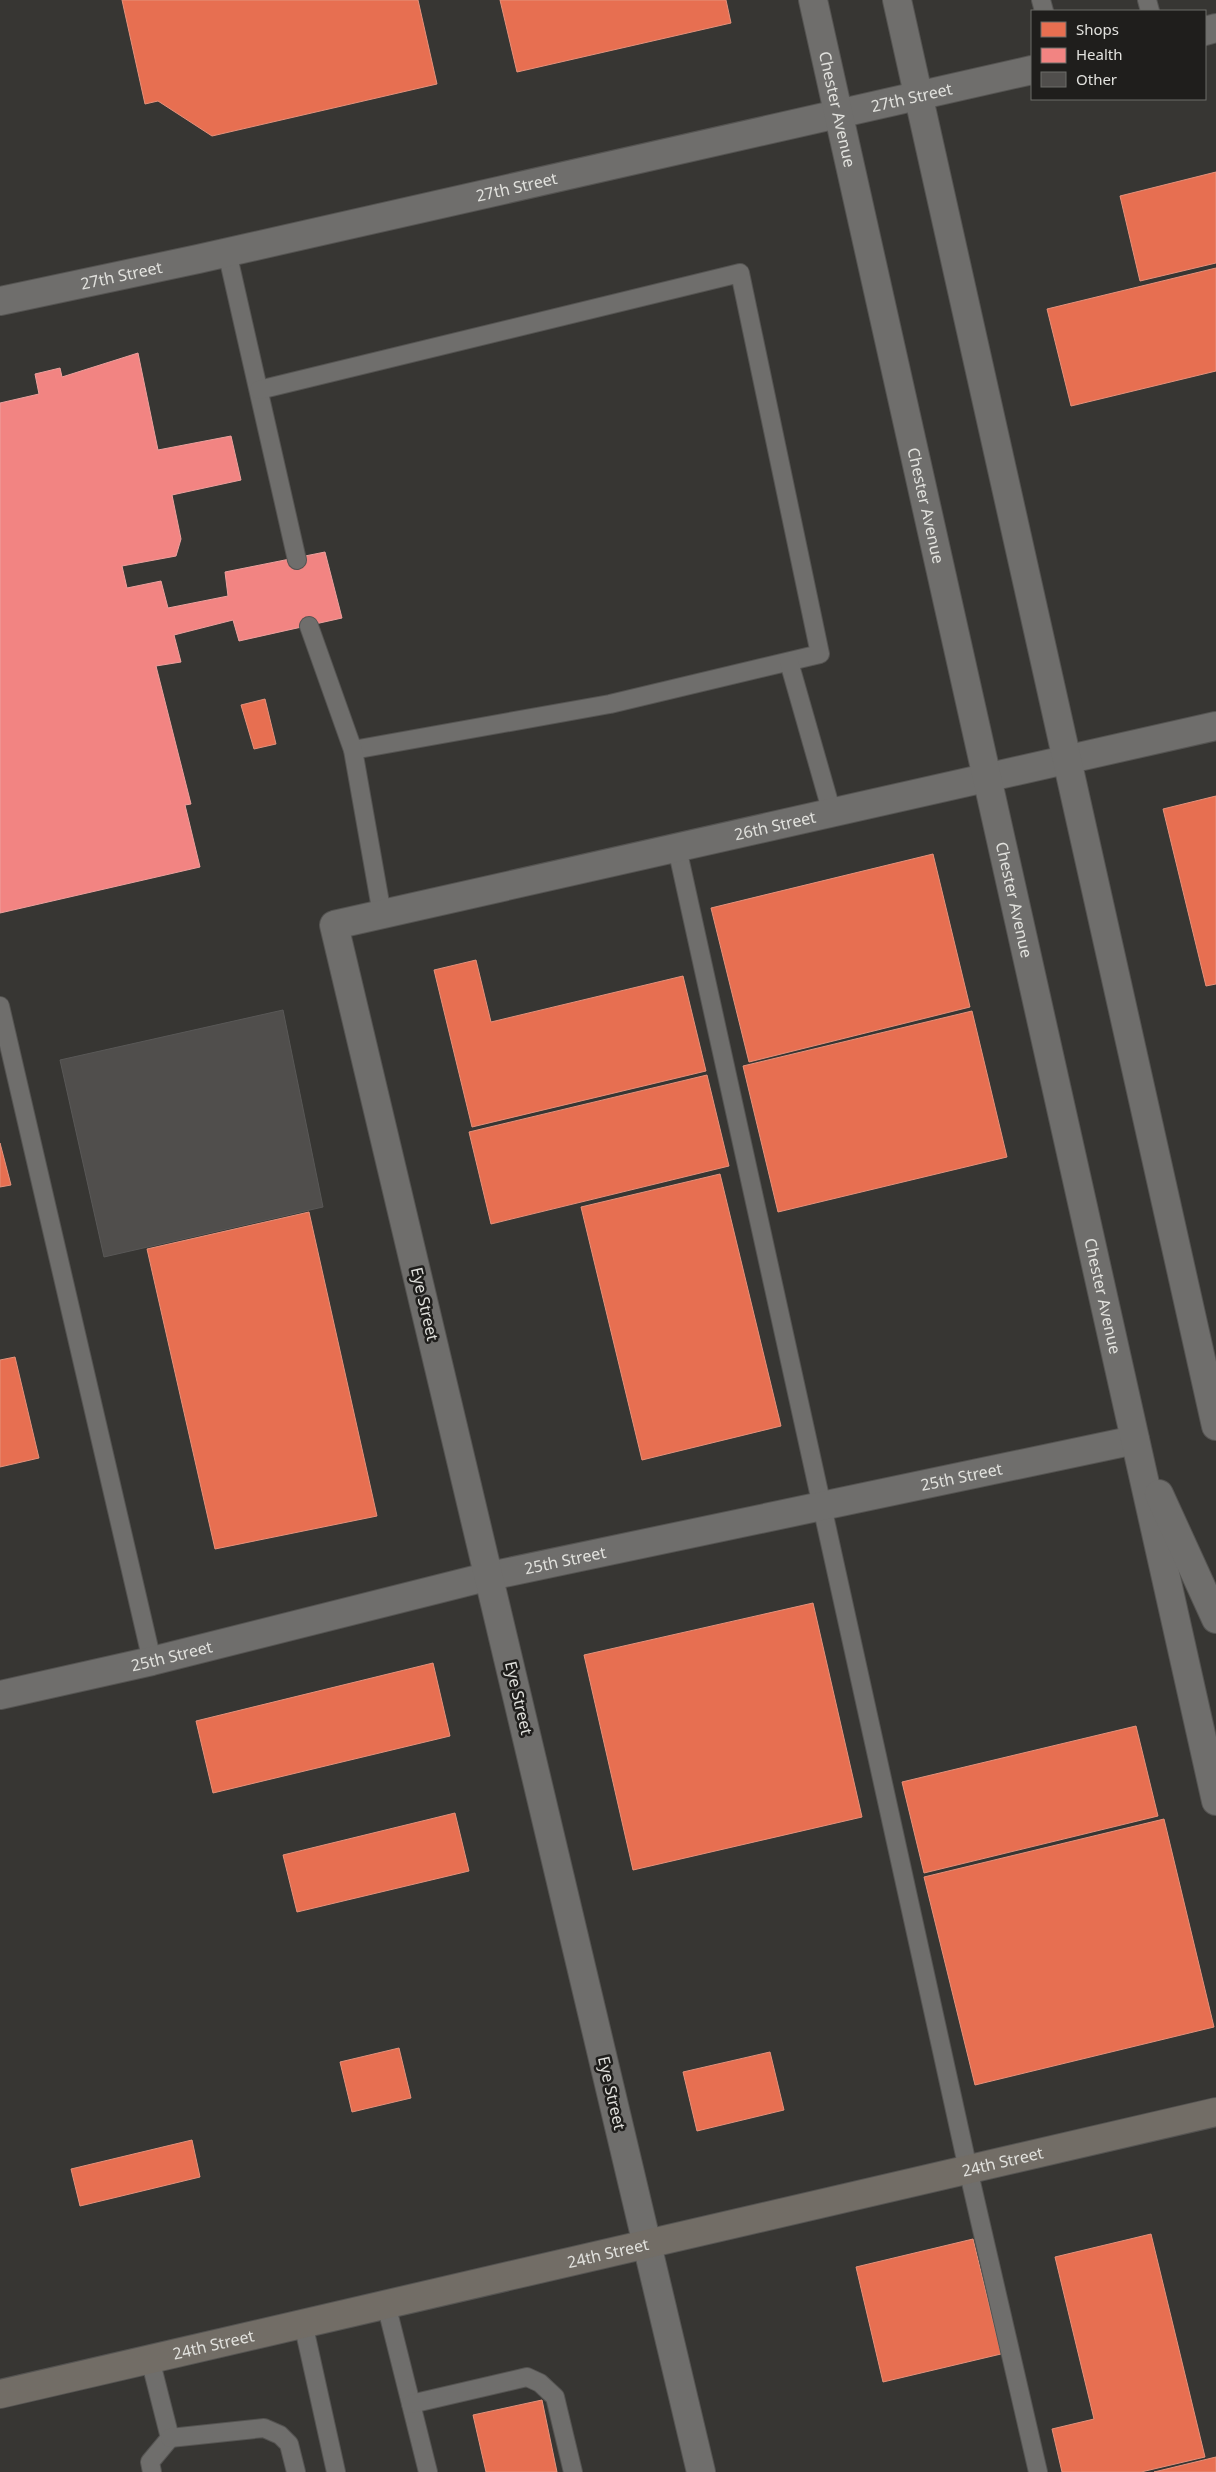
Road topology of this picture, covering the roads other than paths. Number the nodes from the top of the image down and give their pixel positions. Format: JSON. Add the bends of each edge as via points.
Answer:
{"nodes":[{"id":1,"x":813,"y":0,"type":"edge"},
{"id":2,"x":897,"y":0,"type":"edge"},
{"id":3,"x":1031,"y":70,"type":"edge"},
{"id":4,"x":918,"y":96,"type":"junction"},
{"id":5,"x":838,"y":115,"type":"junction"},
{"id":6,"x":227,"y":252,"type":"junction"},
{"id":7,"x":0,"y":301,"type":"edge"},
{"id":8,"x":259,"y":390,"type":"junction"},
{"id":9,"x":297,"y":560,"type":"dead end"},
{"id":10,"x":310,"y":626,"type":"dead end"},
{"id":11,"x":789,"y":662,"type":"junction"},
{"id":12,"x":1216,"y":726,"type":"edge"},
{"id":13,"x":353,"y":750,"type":"junction"},
{"id":14,"x":1066,"y":759,"type":"junction"},
{"id":15,"x":987,"y":778,"type":"junction"},
{"id":16,"x":832,"y":813,"type":"junction"},
{"id":17,"x":677,"y":848,"type":"junction"},
{"id":18,"x":382,"y":914,"type":"junction"},
{"id":19,"x":334,"y":925,"type":"joint"},
{"id":20,"x":0,"y":1006,"type":"edge"},
{"id":21,"x":1216,"y":1422,"type":"edge"},
{"id":22,"x":1135,"y":1440,"type":"junction"},
{"id":23,"x":823,"y":1506,"type":"junction"},
{"id":24,"x":490,"y":1576,"type":"junction"},
{"id":25,"x":1216,"y":1620,"type":"edge"},
{"id":26,"x":152,"y":1661,"type":"junction"},
{"id":27,"x":0,"y":1695,"type":"edge"},
{"id":28,"x":1216,"y":1802,"type":"edge"},
{"id":29,"x":1216,"y":2112,"type":"edge"},
{"id":30,"x":968,"y":2169,"type":"junction"},
{"id":31,"x":648,"y":2244,"type":"junction"},
{"id":32,"x":386,"y":2304,"type":"junction"},
{"id":33,"x":303,"y":2323,"type":"junction"},
{"id":34,"x":150,"y":2359,"type":"junction"},
{"id":35,"x":0,"y":2394,"type":"edge"},
{"id":36,"x":411,"y":2404,"type":"junction"},
{"id":37,"x":170,"y":2438,"type":"junction"},
{"id":38,"x":152,"y":2472,"type":"edge"},
{"id":39,"x":296,"y":2472,"type":"edge"},
{"id":40,"x":336,"y":2472,"type":"edge"},
{"id":41,"x":428,"y":2472,"type":"edge"},
{"id":42,"x":573,"y":2472,"type":"edge"},
{"id":43,"x":702,"y":2472,"type":"edge"},
{"id":44,"x":1038,"y":2472,"type":"edge"}],
"edges":[{"from":1,"to":5,"type":"street","name":"Chester Avenue"},
{"from":2,"to":4,"type":"street"},
{"from":3,"to":4,"type":"street","name":"27th Street"},
{"from":4,"to":5,"type":"street","name":"27th Street"},
{"from":4,"to":14,"type":"street"},
{"from":5,"to":6,"type":"street","name":"27th Street"},
{"from":5,"to":15,"type":"street","name":"Chester Avenue"},
{"from":6,"to":7,"type":"street","name":"27th Street"},
{"from":6,"to":8,"type":"lane"},
{"from":8,"to":9,"type":"lane"},
{"from":8,"to":11,"type":"lane","via":[[740,273],[820,654]]},
{"from":10,"to":13,"type":"lane"},
{"from":11,"to":13,"type":"lane","via":[[610,704]]},
{"from":11,"to":16,"type":"lane"},
{"from":12,"to":14,"type":"street","name":"26th Street"},
{"from":13,"to":18,"type":"lane"},
{"from":14,"to":15,"type":"street","name":"26th Street"},
{"from":14,"to":21,"type":"street"},
{"from":15,"to":16,"type":"street","name":"26th Street"},
{"from":15,"to":22,"type":"street","name":"Chester Avenue"},
{"from":16,"to":17,"type":"street","name":"26th Street"},
{"from":17,"to":18,"type":"street","name":"26th Street"},
{"from":17,"to":23,"type":"lane"},
{"from":18,"to":19,"type":"street","name":"26th Street"},
{"from":19,"to":24,"type":"street","name":"Eye Street"},
{"from":20,"to":26,"type":"lane"},
{"from":22,"to":23,"type":"street","name":"25th Street"},
{"from":22,"to":25,"type":"street"},
{"from":22,"to":28,"type":"street","name":"Chester Avenue"},
{"from":23,"to":24,"type":"street","name":"25th Street"},
{"from":23,"to":30,"type":"lane"},
{"from":24,"to":26,"type":"street","name":"25th Street"},
{"from":24,"to":31,"type":"street","name":"Eye Street"},
{"from":26,"to":27,"type":"street","name":"25th Street"},
{"from":29,"to":30,"type":"main road","name":"24th Street"},
{"from":30,"to":31,"type":"main road","name":"24th Street"},
{"from":30,"to":44,"type":"lane"},
{"from":31,"to":32,"type":"main road","name":"24th Street"},
{"from":31,"to":43,"type":"street","name":"Eye Street"},
{"from":32,"to":33,"type":"main road","name":"24th Street"},
{"from":32,"to":36,"type":"lane"},
{"from":33,"to":34,"type":"main road","name":"24th Street"},
{"from":33,"to":40,"type":"lane"},
{"from":34,"to":35,"type":"main road","name":"24th Street"},
{"from":34,"to":37,"type":"lane"},
{"from":36,"to":41,"type":"lane"},
{"from":36,"to":42,"type":"lane","via":[[527,2377],[540,2383],[555,2397]]},
{"from":37,"to":38,"type":"lane","via":[[150,2462]]},
{"from":37,"to":39,"type":"lane","via":[[264,2428],[290,2444]]}]}
